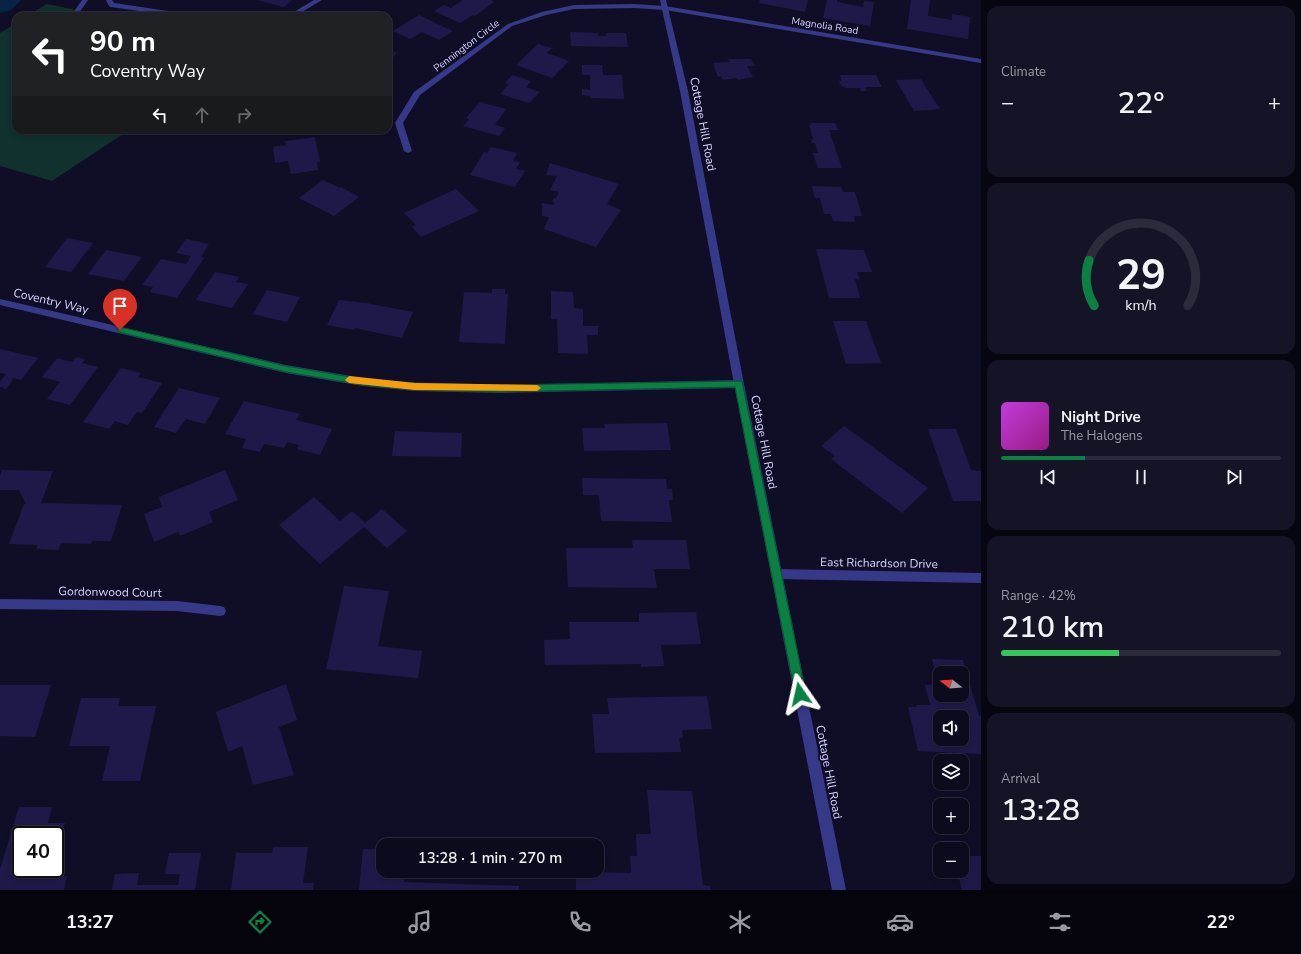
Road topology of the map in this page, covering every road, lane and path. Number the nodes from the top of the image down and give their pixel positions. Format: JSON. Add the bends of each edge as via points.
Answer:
{"nodes":[{"id":1,"x":85,"y":0,"type":"edge"},
{"id":2,"x":117,"y":0,"type":"edge"},
{"id":3,"x":319,"y":0,"type":"edge"},
{"id":4,"x":110,"y":2,"type":"edge"},
{"id":5,"x":664,"y":4,"type":"edge"},
{"id":6,"x":79,"y":12,"type":"edge"},
{"id":7,"x":166,"y":12,"type":"edge"},
{"id":8,"x":297,"y":12,"type":"edge"},
{"id":9,"x":981,"y":61,"type":"edge"},
{"id":10,"x":408,"y":151,"type":"dead end"},
{"id":11,"x":0,"y":302,"type":"edge"},
{"id":12,"x":739,"y":384,"type":"junction"},
{"id":13,"x":777,"y":574,"type":"junction"},
{"id":14,"x":981,"y":578,"type":"edge"},
{"id":15,"x":0,"y":604,"type":"edge"},
{"id":16,"x":220,"y":611,"type":"dead end"},
{"id":17,"x":839,"y":890,"type":"edge"}],
"edges":[{"from":1,"to":6,"type":"street"},
{"from":2,"to":4,"type":"street"},
{"from":3,"to":8,"type":"street"},
{"from":4,"to":7,"type":"street"},
{"from":5,"to":9,"type":"street","name":"Magnolia Road"},
{"from":5,"to":10,"type":"street","name":"Pennington Circle","via":[[574,7],[544,13],[510,25],[417,94],[399,123]]},
{"from":5,"to":12,"type":"street","name":"Cottage Hill Road","via":[[684,91]]},
{"from":11,"to":12,"type":"street","name":"Coventry Way","via":[[286,369],[363,382],[415,387],[501,389]]},
{"from":12,"to":13,"type":"street","name":"Cottage Hill Road"},
{"from":13,"to":14,"type":"street","name":"East Richardson Drive"},
{"from":13,"to":17,"type":"street","name":"Cottage Hill Road"},
{"from":15,"to":16,"type":"street","name":"Gordonwood Court","via":[[177,606]]}]}
